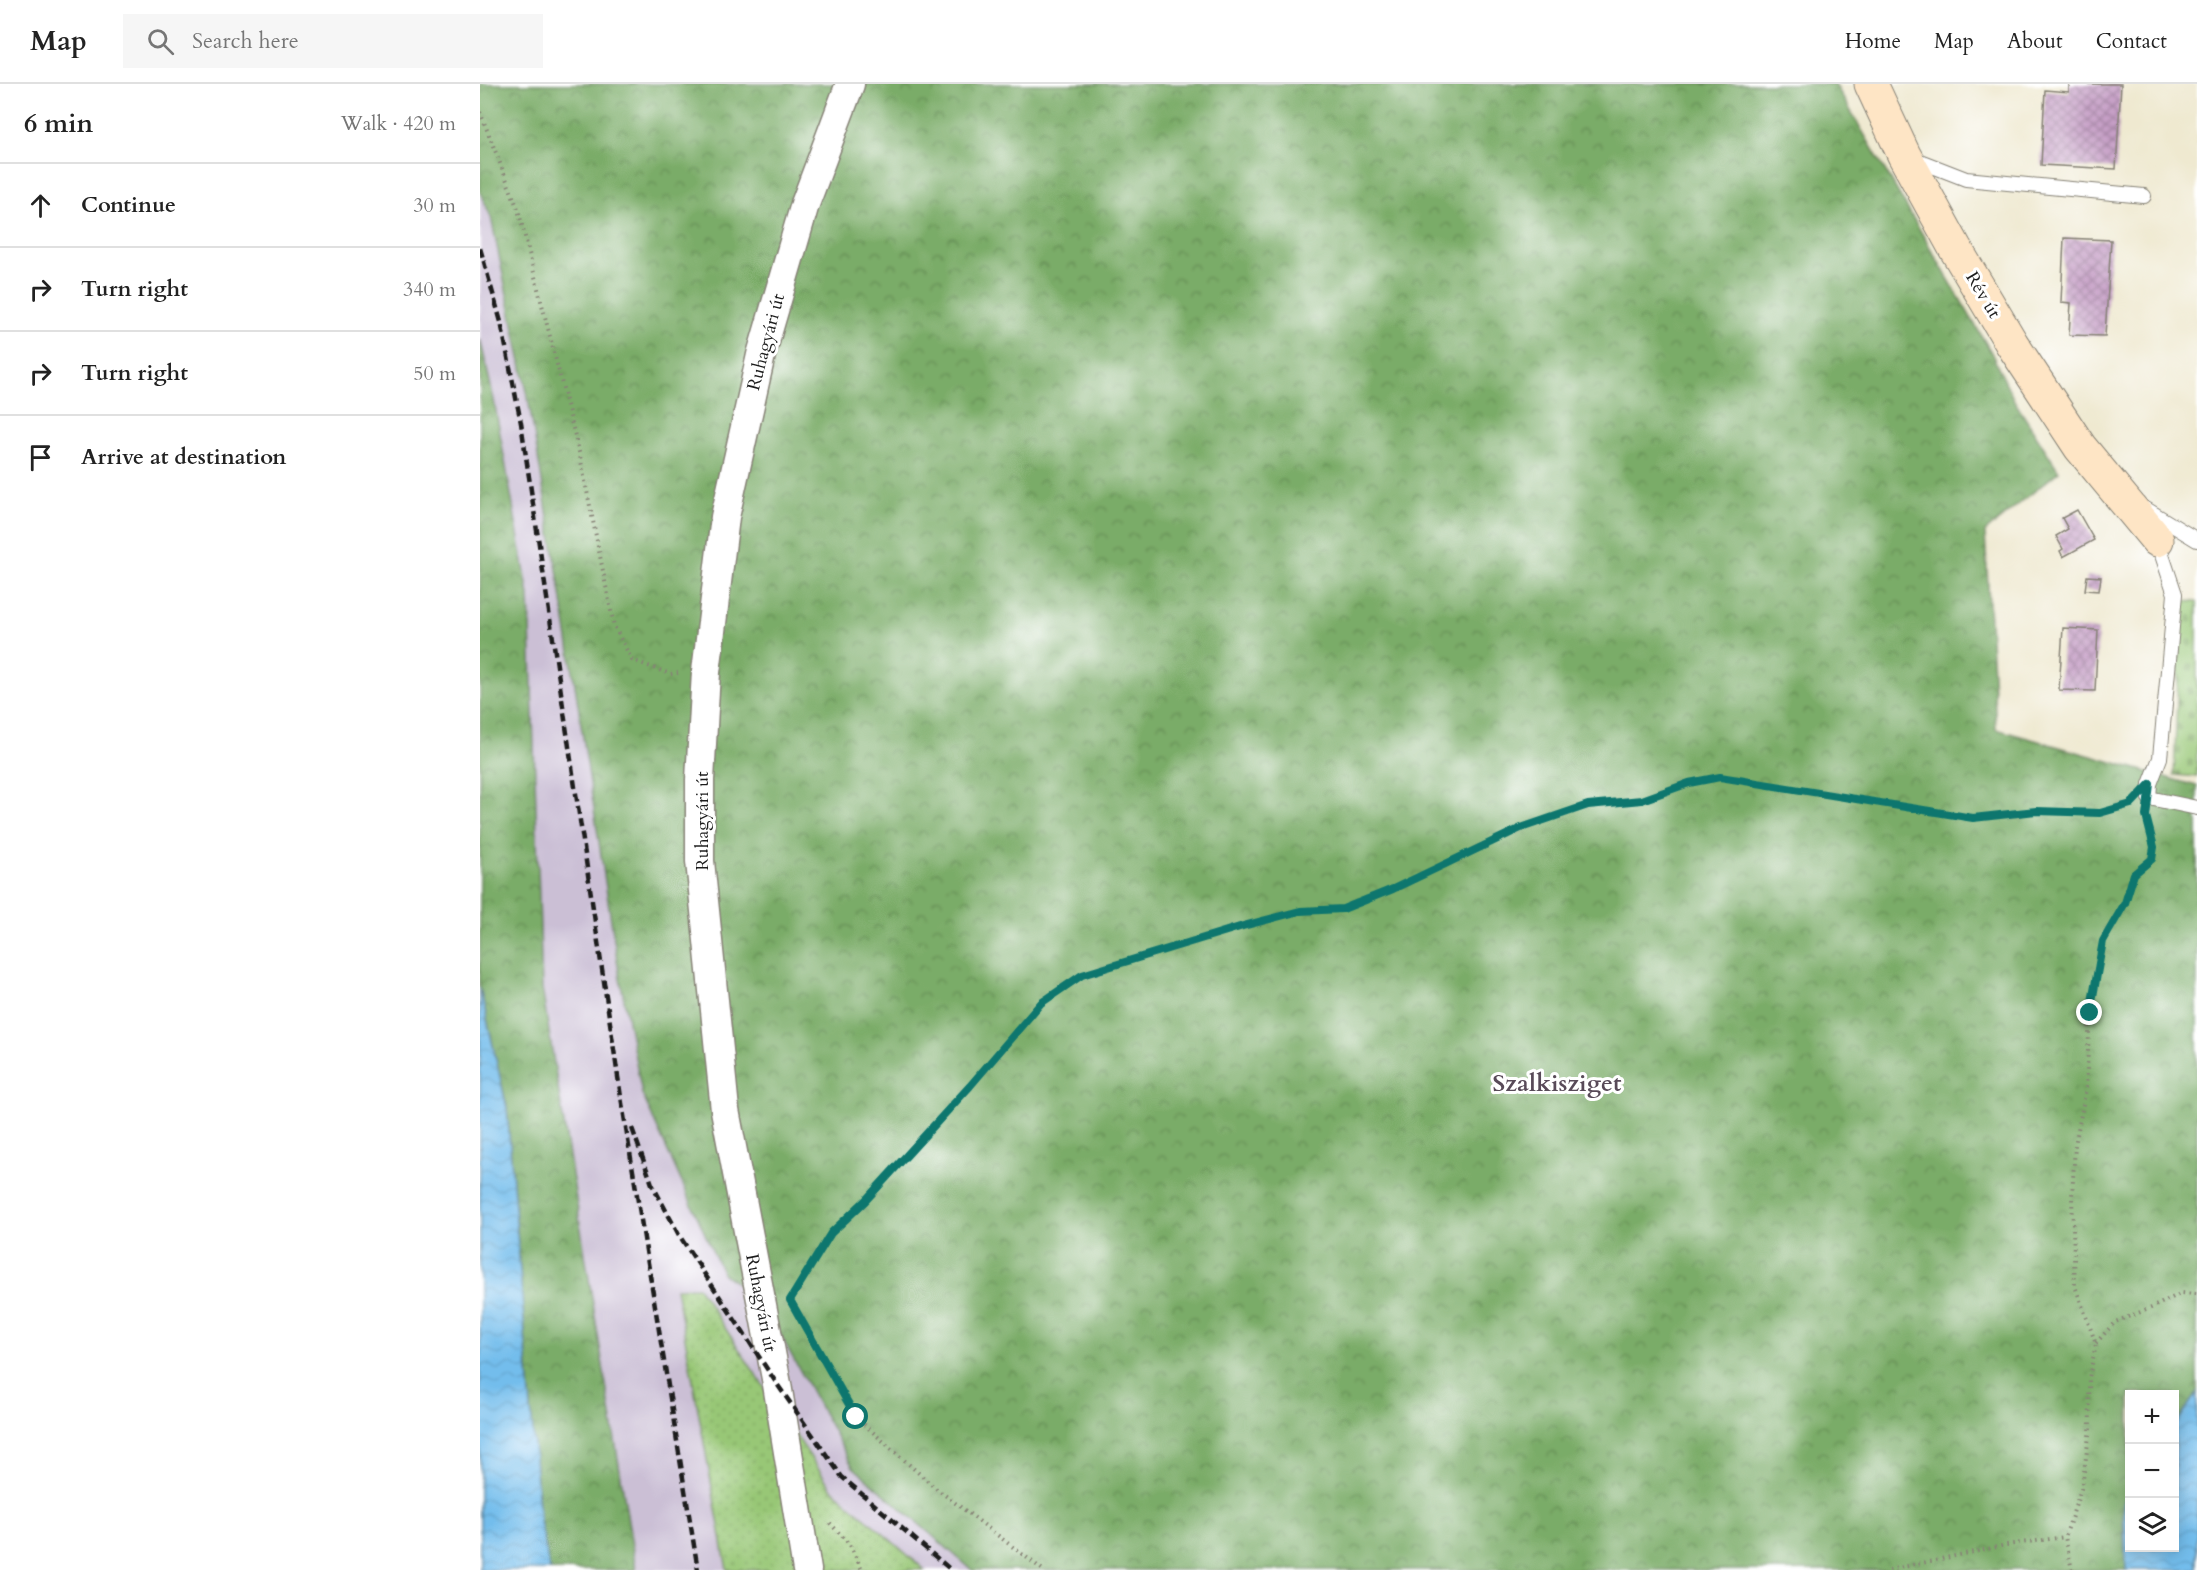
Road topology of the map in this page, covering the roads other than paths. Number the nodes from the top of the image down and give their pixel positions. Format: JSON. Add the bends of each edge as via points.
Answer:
{"nodes":[{"id":1,"x":850,"y":84,"type":"edge"},
{"id":2,"x":1871,"y":84,"type":"edge"},
{"id":3,"x":1904,"y":155,"type":"junction"},
{"id":4,"x":2144,"y":196,"type":"dead end"},
{"id":5,"x":2118,"y":493,"type":"junction"},
{"id":6,"x":2157,"y":540,"type":"joint"},
{"id":7,"x":2197,"y":540,"type":"edge"},
{"id":8,"x":2197,"y":808,"type":"edge"},
{"id":9,"x":807,"y":1570,"type":"edge"}],
"edges":[{"from":1,"to":9,"type":"street","name":"Ruhagyári út","via":[[805,204],[761,355],[725,517],[706,672],[700,780],[700,861],[727,1122],[777,1384]]},
{"from":2,"to":3,"type":"street","name":"Rév út"},
{"from":3,"to":4,"type":"lane","via":[[1966,179]]},
{"from":3,"to":5,"type":"street","name":"Rév út","via":[[2012,344],[2080,447]]},
{"from":5,"to":6,"type":"street","name":"Rév út"},
{"from":5,"to":7,"type":"lane","name":"Rév út"},
{"from":6,"to":8,"type":"lane","via":[[2175,594],[2160,758],[2149,798]]}]}
